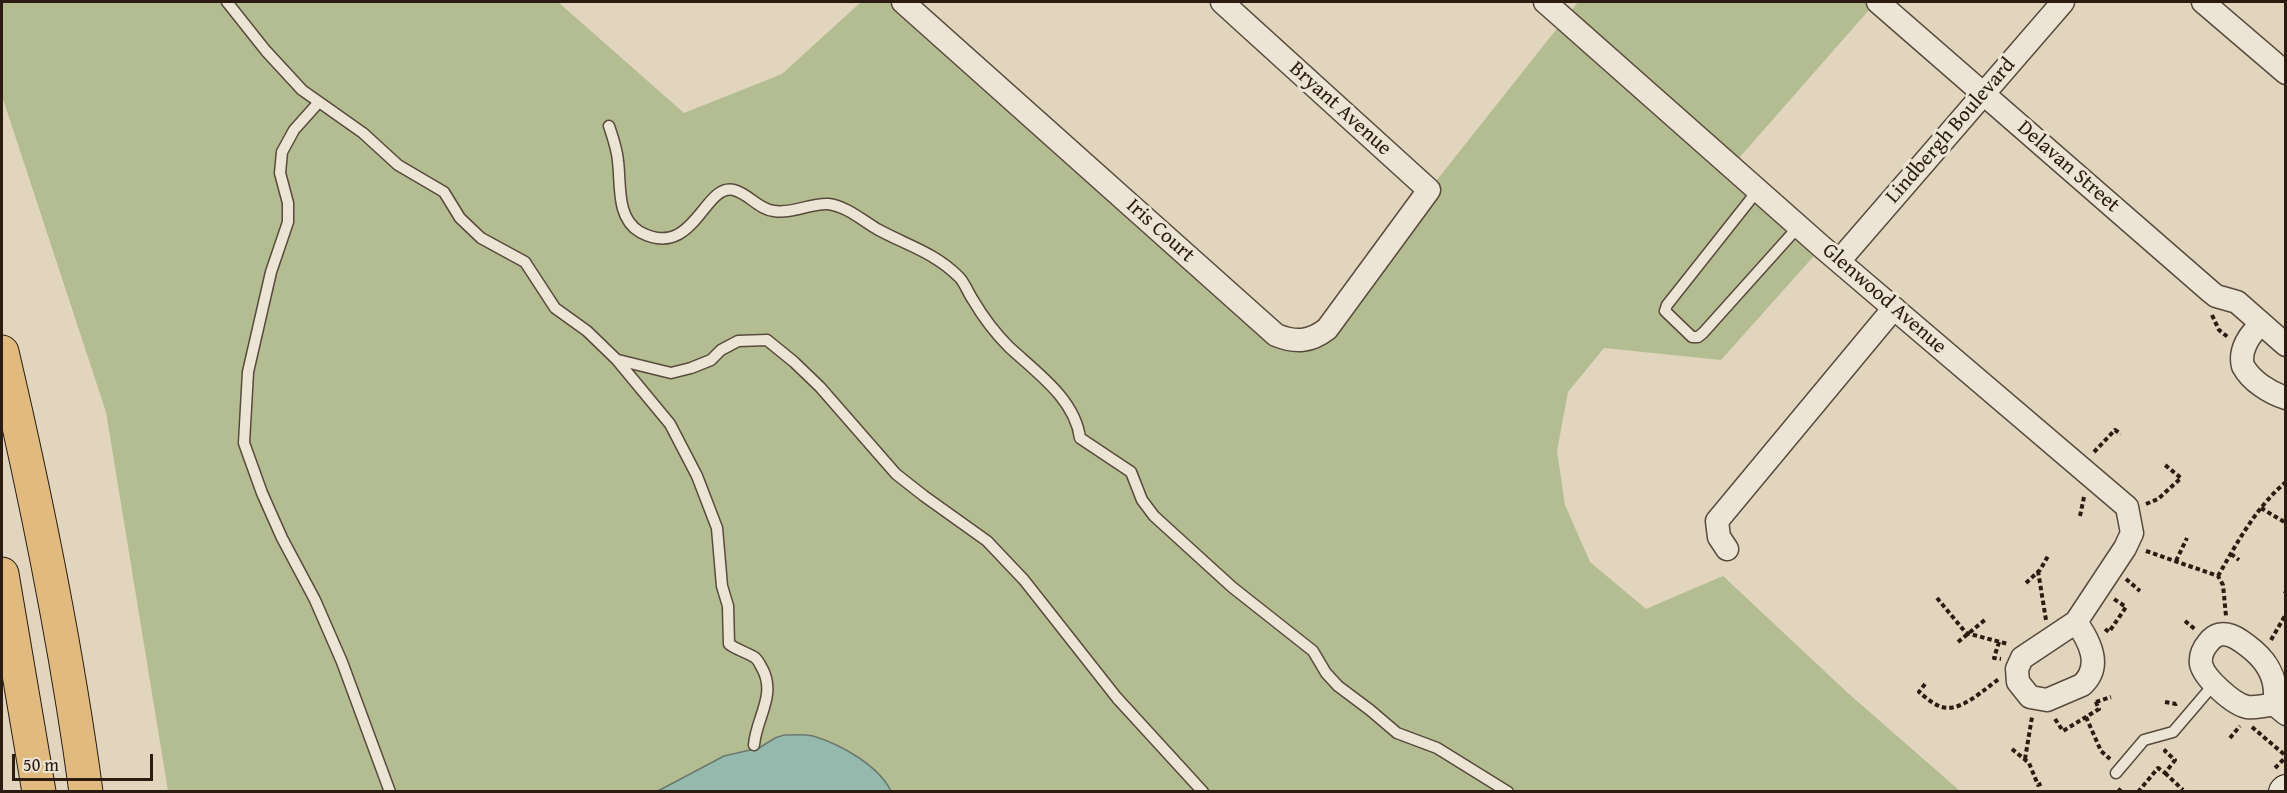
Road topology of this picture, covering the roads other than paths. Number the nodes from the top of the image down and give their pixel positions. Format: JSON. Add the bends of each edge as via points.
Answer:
{"nodes":[{"id":1,"x":227,"y":2,"type":"edge"},
{"id":2,"x":903,"y":2,"type":"edge"},
{"id":3,"x":1222,"y":2,"type":"edge"},
{"id":4,"x":1545,"y":2,"type":"edge"},
{"id":5,"x":1878,"y":2,"type":"edge"},
{"id":6,"x":2063,"y":2,"type":"edge"},
{"id":7,"x":2203,"y":2,"type":"edge"},
{"id":8,"x":2286,"y":73,"type":"edge"},
{"id":9,"x":1983,"y":94,"type":"junction"},
{"id":10,"x":319,"y":102,"type":"junction"},
{"id":11,"x":609,"y":126,"type":"dead end"},
{"id":12,"x":1758,"y":190,"type":"junction"},
{"id":13,"x":1406,"y":222,"type":"joint"},
{"id":14,"x":1799,"y":226,"type":"junction"},
{"id":15,"x":1839,"y":261,"type":"junction"},
{"id":16,"x":1894,"y":308,"type":"junction"},
{"id":17,"x":2262,"y":325,"type":"junction"},
{"id":18,"x":2286,"y":345,"type":"edge"},
{"id":19,"x":2,"y":352,"type":"edge"},
{"id":20,"x":617,"y":360,"type":"junction"},
{"id":21,"x":2286,"y":398,"type":"edge"},
{"id":22,"x":1727,"y":549,"type":"dead end"},
{"id":23,"x":2,"y":574,"type":"edge"},
{"id":24,"x":2076,"y":622,"type":"dead end"},
{"id":25,"x":2214,"y":684,"type":"junction"},
{"id":26,"x":2280,"y":709,"type":"edge"},
{"id":27,"x":754,"y":745,"type":"dead end"},
{"id":28,"x":2118,"y":770,"type":"road end"},
{"id":29,"x":39,"y":792,"type":"edge"},
{"id":30,"x":86,"y":792,"type":"edge"},
{"id":31,"x":390,"y":792,"type":"edge"},
{"id":32,"x":1203,"y":792,"type":"edge"},
{"id":33,"x":1508,"y":792,"type":"edge"}],
"edges":[{"from":1,"to":10,"type":"lane","via":[[281,68]]},
{"from":2,"to":13,"type":"street","name":"Iris Court","via":[[1276,335],[1303,341],[1327,329]]},
{"from":3,"to":13,"type":"street","name":"Bryant Avenue","via":[[1429,190]]},
{"from":4,"to":12,"type":"street","name":"Glenwood Avenue"},
{"from":5,"to":9,"type":"street","name":"Delavan Street"},
{"from":6,"to":9,"type":"street","name":"Lindbergh Boulevard"},
{"from":7,"to":8,"type":"street"},
{"from":9,"to":15,"type":"street","name":"Lindbergh Boulevard"},
{"from":9,"to":17,"type":"street","name":"Delavan Street","via":[[2216,296],[2237,302]]},
{"from":10,"to":20,"type":"lane","via":[[363,133],[398,165],[444,192],[460,218],[481,238],[525,262],[555,308]]},
{"from":10,"to":31,"type":"lane","via":[[294,130],[282,152],[280,173],[288,222],[271,272],[248,372],[244,443],[267,504],[342,662]]},
{"from":11,"to":33,"type":"lane","via":[[627,219],[648,236],[667,237],[686,230],[714,198],[723,191],[734,190],[759,207],[775,212],[830,204],[937,258],[960,278],[1004,341],[1058,393],[1078,422],[1080,438],[1131,472],[1142,500],[1154,516],[1232,587],[1313,651],[1338,686],[1397,733],[1437,748]]},
{"from":12,"to":14,"type":"street","name":"Glenwood Avenue"},
{"from":12,"to":14,"type":"lane","via":[[1666,305],[1665,311],[1692,337],[1702,333]]},
{"from":14,"to":15,"type":"street","name":"Glenwood Avenue"},
{"from":15,"to":16,"type":"street","name":"Glenwood Avenue"},
{"from":16,"to":22,"type":"street","via":[[1717,521],[1719,537]]},
{"from":16,"to":24,"type":"street","name":"Glenwood Avenue","via":[[2127,507],[2132,533]]},
{"from":17,"to":18,"type":"street","name":"Delavan Street"},
{"from":17,"to":21,"type":"street","via":[[2244,349],[2242,366],[2251,377]]},
{"from":19,"to":30,"type":"highway","via":[[53,589]]},
{"from":20,"to":27,"type":"lane","via":[[670,424],[709,502],[717,528],[722,586],[728,606],[729,644],[755,658],[767,677],[768,693]]},
{"from":20,"to":32,"type":"lane","via":[[671,373],[711,360],[738,341],[767,340],[820,387],[896,474],[994,549],[1024,580],[1117,698]]},
{"from":23,"to":29,"type":"highway"},
{"from":25,"to":26,"type":"street","via":[[2245,706]]},
{"from":25,"to":26,"type":"street","via":[[2202,668],[2203,650],[2214,636],[2228,634],[2255,652],[2270,669]]},
{"from":25,"to":28,"type":"lane","via":[[2173,732],[2144,740]]}]}
